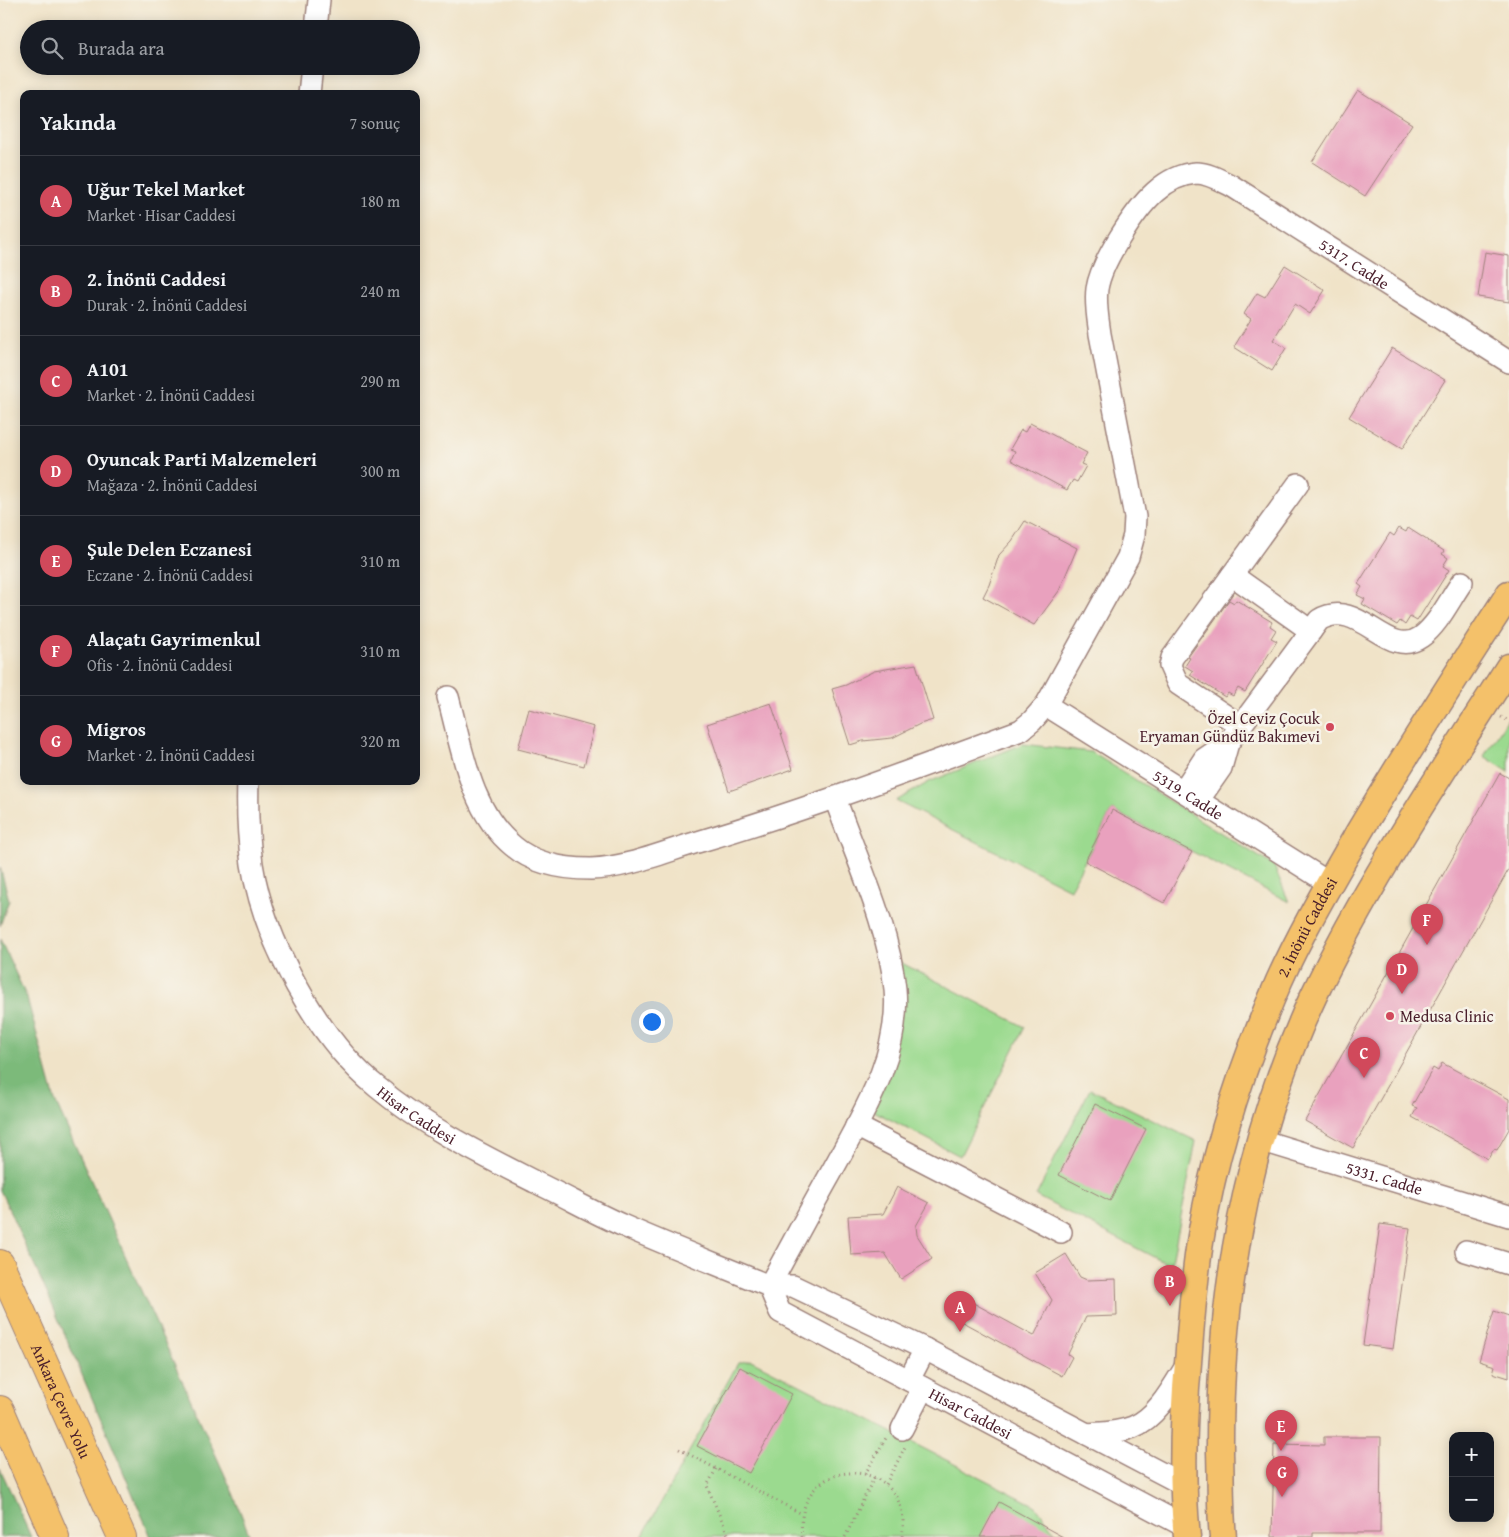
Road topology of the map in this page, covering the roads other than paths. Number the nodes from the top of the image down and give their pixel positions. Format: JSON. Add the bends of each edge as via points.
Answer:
{"nodes":[{"id":1,"x":318,"y":0,"type":"edge"},
{"id":2,"x":317,"y":20,"type":"edge"},
{"id":3,"x":311,"y":75,"type":"edge"},
{"id":4,"x":310,"y":90,"type":"edge"},
{"id":5,"x":1509,"y":362,"type":"edge"},
{"id":6,"x":1298,"y":484,"type":"dead end"},
{"id":7,"x":1232,"y":575,"type":"junction"},
{"id":8,"x":1462,"y":582,"type":"dead end"},
{"id":9,"x":1509,"y":594,"type":"edge"},
{"id":10,"x":1311,"y":630,"type":"junction"},
{"id":11,"x":1509,"y":667,"type":"edge"},
{"id":12,"x":448,"y":697,"type":"dead end"},
{"id":13,"x":1046,"y":705,"type":"junction"},
{"id":14,"x":1241,"y":726,"type":"junction"},
{"id":15,"x":248,"y":785,"type":"edge"},
{"id":16,"x":1190,"y":796,"type":"junction"},
{"id":17,"x":834,"y":798,"type":"junction"},
{"id":18,"x":1329,"y":883,"type":"junction"},
{"id":19,"x":856,"y":1126,"type":"junction"},
{"id":20,"x":1226,"y":1130,"type":"junction"},
{"id":21,"x":1260,"y":1140,"type":"junction"},
{"id":22,"x":1509,"y":1216,"type":"edge"},
{"id":23,"x":1061,"y":1232,"type":"dead end"},
{"id":24,"x":1466,"y":1251,"type":"dead end"},
{"id":25,"x":1509,"y":1264,"type":"edge"},
{"id":26,"x":1,"y":1269,"type":"edge"},
{"id":27,"x":769,"y":1286,"type":"junction"},
{"id":28,"x":925,"y":1349,"type":"junction"},
{"id":29,"x":1188,"y":1363,"type":"junction"},
{"id":30,"x":916,"y":1384,"type":"junction"},
{"id":31,"x":0,"y":1410,"type":"edge"},
{"id":32,"x":1087,"y":1434,"type":"junction"},
{"id":33,"x":899,"y":1435,"type":"road end"},
{"id":34,"x":1184,"y":1485,"type":"junction"},
{"id":35,"x":1220,"y":1485,"type":"junction"},
{"id":36,"x":1222,"y":1531,"type":"edge"},
{"id":37,"x":1187,"y":1532,"type":"edge"},
{"id":38,"x":55,"y":1537,"type":"edge"},
{"id":39,"x":122,"y":1537,"type":"edge"}],
"edges":[{"from":1,"to":2,"type":"street"},
{"from":3,"to":4,"type":"street"},
{"from":5,"to":13,"type":"street","name":"5317. Cadde","via":[[1232,186],[1197,173],[1169,181],[1144,204],[1105,263],[1097,288],[1100,334],[1135,517],[1134,535],[1128,557]]},
{"from":6,"to":7,"type":"street"},
{"from":7,"to":10,"type":"street"},
{"from":7,"to":14,"type":"street","via":[[1172,658],[1170,666],[1178,684]]},
{"from":8,"to":10,"type":"street","via":[[1427,632],[1415,641],[1400,643],[1344,614],[1328,614]]},
{"from":9,"to":18,"type":"main road","name":"2. İnönü Caddesi","via":[[1402,759]]},
{"from":10,"to":14,"type":"street"},
{"from":11,"to":21,"type":"main road","via":[[1395,847],[1314,996]]},
{"from":12,"to":17,"type":"street","via":[[476,795],[495,829],[514,847],[538,861],[557,866],[593,869],[623,864]]},
{"from":13,"to":16,"type":"street","name":"5319. Cadde"},
{"from":13,"to":17,"type":"street","via":[[1021,730]]},
{"from":14,"to":16,"type":"street","via":[[1228,743],[1204,759]]},
{"from":15,"to":27,"type":"street","name":"Hisar Caddesi","via":[[247,821],[252,865],[267,922],[278,949],[317,1020],[375,1085],[407,1110],[468,1148],[622,1225]]},
{"from":16,"to":18,"type":"street","name":"5319. Cadde"},
{"from":17,"to":19,"type":"street","via":[[876,912],[888,951],[895,992],[885,1062]]},
{"from":18,"to":20,"type":"main road","name":"2. İnönü Caddesi","via":[[1280,979]]},
{"from":19,"to":23,"type":"street"},
{"from":19,"to":27,"type":"street"},
{"from":20,"to":21,"type":"main road"},
{"from":20,"to":29,"type":"main road","name":"2. İnönü Caddesi","via":[[1201,1234]]},
{"from":21,"to":22,"type":"street","name":"5331. Cadde"},
{"from":21,"to":35,"type":"main road","via":[[1243,1208],[1228,1298],[1220,1396]]},
{"from":24,"to":25,"type":"street"},
{"from":26,"to":39,"type":"highway","name":"Ankara Çevre Yolu"},
{"from":27,"to":28,"type":"street","name":"Hisar Caddesi","via":[[793,1286]]},
{"from":27,"to":30,"type":"street","name":"Hisar Caddesi","via":[[780,1312]]},
{"from":28,"to":30,"type":"street"},
{"from":28,"to":32,"type":"street","name":"Hisar Caddesi"},
{"from":29,"to":32,"type":"street","via":[[1147,1418],[1118,1432]]},
{"from":29,"to":34,"type":"main road","name":"2. İnönü Caddesi"},
{"from":30,"to":33,"type":"street"},
{"from":30,"to":37,"type":"street","name":"Hisar Caddesi"},
{"from":31,"to":38,"type":"highway"},
{"from":32,"to":34,"type":"street","name":"Hisar Caddesi"},
{"from":34,"to":35,"type":"main road"},
{"from":34,"to":37,"type":"main road","name":"2. İnönü Caddesi"},
{"from":35,"to":36,"type":"main road"},
{"from":36,"to":37,"type":"main road"}]}
